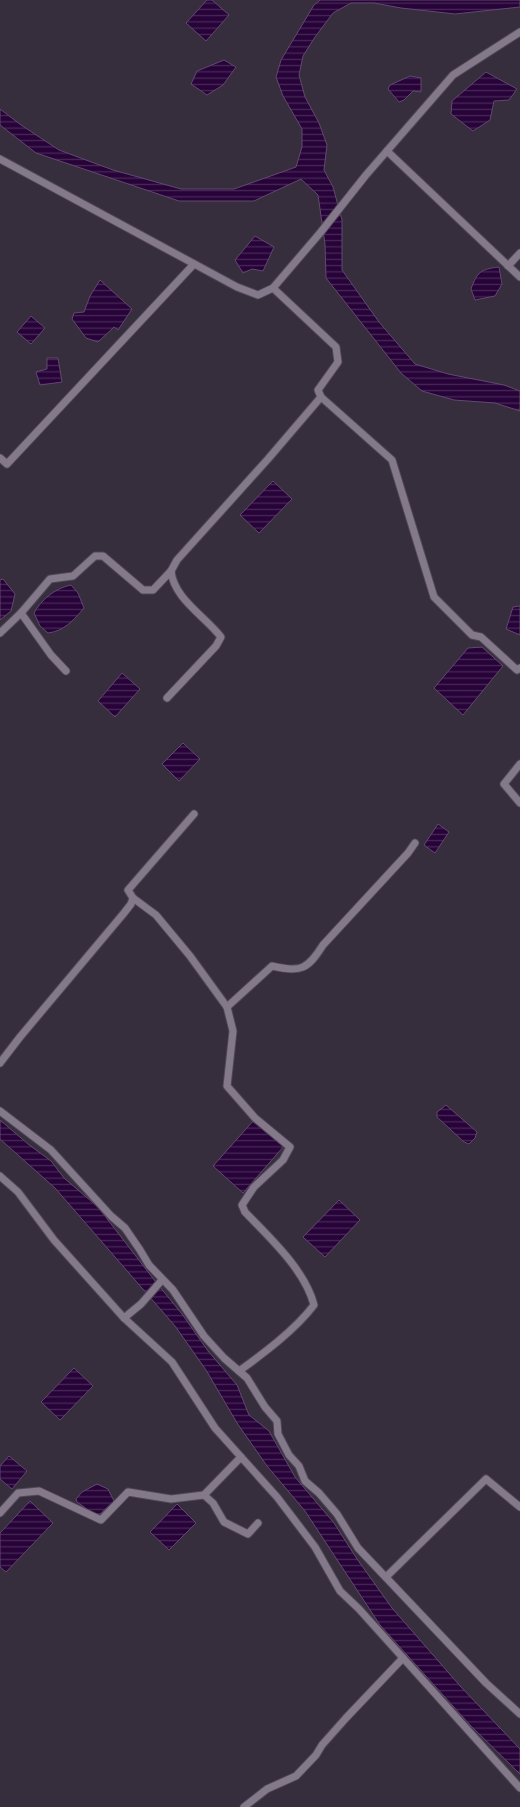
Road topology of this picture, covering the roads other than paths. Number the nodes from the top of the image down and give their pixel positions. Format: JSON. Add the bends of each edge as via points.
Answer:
{"nodes":[{"id":1,"x":520,"y":32,"type":"edge"},
{"id":2,"x":387,"y":151,"type":"junction"},
{"id":3,"x":0,"y":159,"type":"edge"},
{"id":4,"x":520,"y":253,"type":"edge"},
{"id":5,"x":194,"y":264,"type":"junction"},
{"id":6,"x":508,"y":266,"type":"junction"},
{"id":7,"x":520,"y":277,"type":"edge"},
{"id":8,"x":272,"y":288,"type":"junction"},
{"id":9,"x":321,"y":397,"type":"junction"},
{"id":10,"x":0,"y":458,"type":"edge"},
{"id":11,"x":171,"y":571,"type":"junction"},
{"id":12,"x":21,"y":614,"type":"junction"},
{"id":13,"x":0,"y":633,"type":"edge"},
{"id":14,"x":520,"y":668,"type":"edge"},
{"id":15,"x":66,"y":671,"type":"dead end"},
{"id":16,"x":167,"y":698,"type":"dead end"},
{"id":17,"x":520,"y":764,"type":"edge"},
{"id":18,"x":520,"y":802,"type":"edge"},
{"id":19,"x":194,"y":814,"type":"dead end"},
{"id":20,"x":415,"y":843,"type":"dead end"},
{"id":21,"x":133,"y":898,"type":"junction"},
{"id":22,"x":227,"y":1007,"type":"junction"},
{"id":23,"x":0,"y":1063,"type":"edge"},
{"id":24,"x":0,"y":1111,"type":"edge"},
{"id":25,"x":0,"y":1176,"type":"edge"},
{"id":26,"x":161,"y":1281,"type":"junction"},
{"id":27,"x":124,"y":1318,"type":"junction"},
{"id":28,"x":239,"y":1371,"type":"junction"},
{"id":29,"x":241,"y":1457,"type":"junction"},
{"id":30,"x":204,"y":1495,"type":"junction"},
{"id":31,"x":520,"y":1507,"type":"edge"},
{"id":32,"x":0,"y":1513,"type":"edge"},
{"id":33,"x":258,"y":1523,"type":"dead end"},
{"id":34,"x":386,"y":1577,"type":"junction"},
{"id":35,"x":403,"y":1658,"type":"junction"},
{"id":36,"x":520,"y":1714,"type":"edge"},
{"id":37,"x":520,"y":1788,"type":"edge"},
{"id":38,"x":244,"y":1807,"type":"edge"}],
"edges":[{"from":1,"to":2,"type":"street","via":[[453,75]]},
{"from":2,"to":6,"type":"street"},
{"from":2,"to":8,"type":"street"},
{"from":3,"to":5,"type":"street"},
{"from":4,"to":6,"type":"street"},
{"from":5,"to":8,"type":"street","via":[[258,295]]},
{"from":5,"to":10,"type":"street","via":[[7,464]]},
{"from":6,"to":7,"type":"street"},
{"from":8,"to":9,"type":"street","via":[[336,347],[338,362],[318,390]]},
{"from":9,"to":11,"type":"street","via":[[177,560]]},
{"from":9,"to":14,"type":"street","via":[[392,460],[434,597],[472,636],[481,637],[517,670]]},
{"from":11,"to":12,"type":"street","via":[[152,590],[143,590],[103,556],[96,556],[73,576],[50,580]]},
{"from":11,"to":16,"type":"street","via":[[172,580],[182,596],[221,637]]},
{"from":12,"to":13,"type":"street"},
{"from":12,"to":15,"type":"street"},
{"from":17,"to":18,"type":"street","via":[[504,784]]},
{"from":19,"to":21,"type":"street","via":[[128,890]]},
{"from":20,"to":22,"type":"street","via":[[313,961],[290,971],[272,966]]},
{"from":21,"to":22,"type":"street","via":[[156,915]]},
{"from":21,"to":23,"type":"street","via":[[124,914]]},
{"from":22,"to":28,"type":"street","via":[[233,1031],[227,1086],[255,1118],[290,1147],[283,1160],[254,1187],[242,1206],[287,1257],[314,1305],[305,1317]]},
{"from":24,"to":26,"type":"street","via":[[51,1150],[125,1228]]},
{"from":25,"to":27,"type":"street","via":[[18,1192],[54,1240]]},
{"from":26,"to":27,"type":"street"},
{"from":26,"to":28,"type":"street","via":[[173,1290],[204,1336]]},
{"from":27,"to":29,"type":"street","via":[[172,1362],[215,1428]]},
{"from":28,"to":34,"type":"street","via":[[277,1421],[278,1434],[305,1481],[337,1514],[358,1548]]},
{"from":29,"to":30,"type":"street"},
{"from":29,"to":35,"type":"street","via":[[315,1547],[340,1591]]},
{"from":30,"to":32,"type":"street","via":[[171,1499],[128,1492],[101,1520],[39,1491],[18,1493]]},
{"from":30,"to":33,"type":"street","via":[[224,1522],[248,1534]]},
{"from":31,"to":34,"type":"street","via":[[486,1479]]},
{"from":34,"to":36,"type":"street","via":[[486,1683]]},
{"from":35,"to":37,"type":"street"},
{"from":35,"to":38,"type":"street","via":[[296,1776],[267,1789]]}]}
